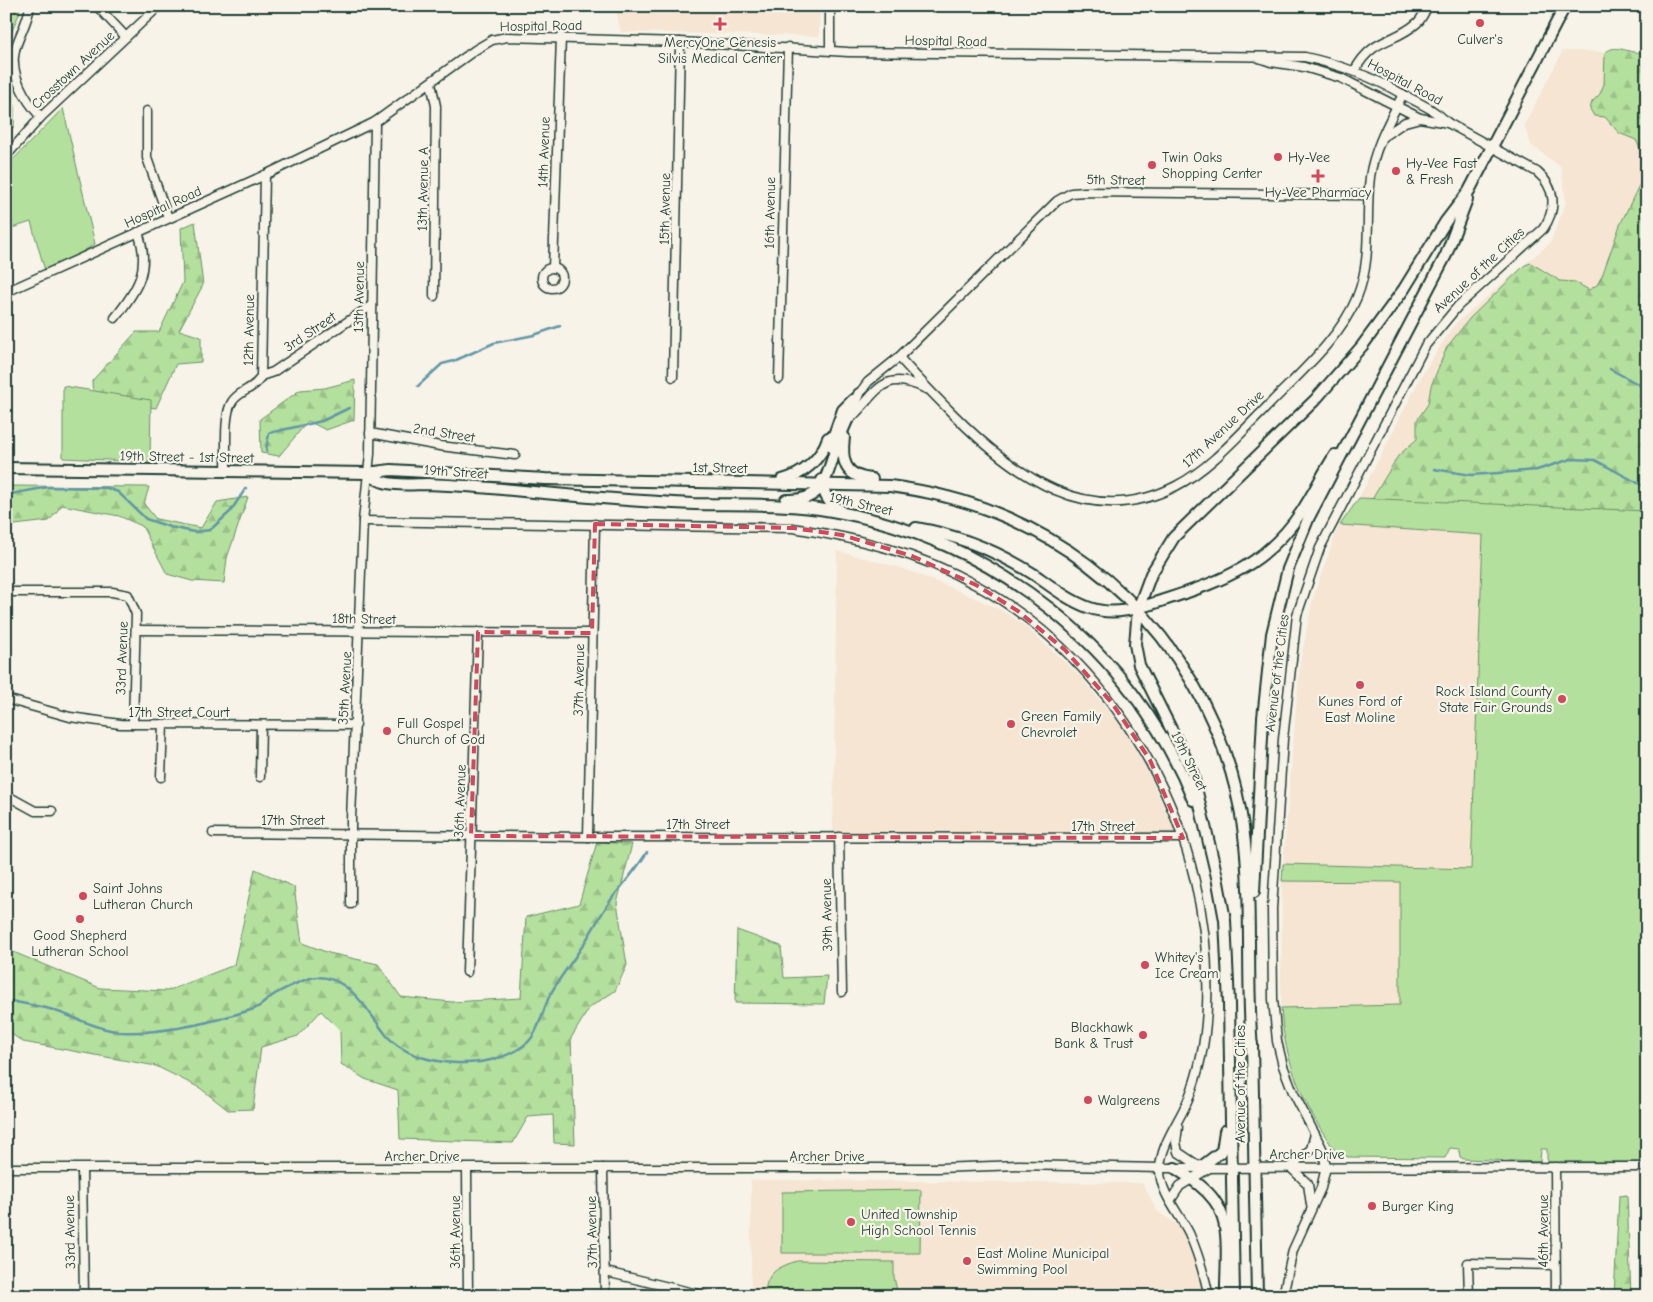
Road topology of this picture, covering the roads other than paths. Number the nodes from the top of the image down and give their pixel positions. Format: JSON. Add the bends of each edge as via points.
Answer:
{"nodes":[{"id":1,"x":30,"y":6,"type":"edge"},
{"id":2,"x":97,"y":6,"type":"edge"},
{"id":3,"x":159,"y":6,"type":"edge"},
{"id":4,"x":830,"y":6,"type":"edge"},
{"id":5,"x":1428,"y":6,"type":"edge"},
{"id":6,"x":1564,"y":9,"type":"edge"},
{"id":7,"x":126,"y":37,"type":"junction"},
{"id":8,"x":560,"y":37,"type":"junction"},
{"id":9,"x":680,"y":42,"type":"junction"},
{"id":10,"x":788,"y":48,"type":"junction"},
{"id":11,"x":830,"y":50,"type":"junction"},
{"id":12,"x":1259,"y":58,"type":"junction"},
{"id":13,"x":1355,"y":70,"type":"junction"},
{"id":14,"x":431,"y":82,"type":"junction"},
{"id":15,"x":1403,"y":94,"type":"junction"},
{"id":16,"x":1397,"y":106,"type":"junction"},
{"id":17,"x":147,"y":111,"type":"dead end"},
{"id":18,"x":41,"y":117,"type":"junction"},
{"id":19,"x":1420,"y":118,"type":"junction"},
{"id":20,"x":375,"y":122,"type":"junction"},
{"id":21,"x":1448,"y":123,"type":"junction"},
{"id":22,"x":1382,"y":138,"type":"junction"},
{"id":23,"x":1492,"y":148,"type":"junction"},
{"id":24,"x":6,"y":156,"type":"edge"},
{"id":25,"x":265,"y":175,"type":"junction"},
{"id":26,"x":1469,"y":192,"type":"junction"},
{"id":27,"x":1368,"y":195,"type":"junction"},
{"id":28,"x":168,"y":218,"type":"junction"},
{"id":29,"x":138,"y":232,"type":"junction"},
{"id":30,"x":553,"y":268,"type":"dead end"},
{"id":31,"x":6,"y":292,"type":"edge"},
{"id":32,"x":434,"y":296,"type":"dead end"},
{"id":33,"x":372,"y":305,"type":"junction"},
{"id":34,"x":115,"y":318,"type":"dead end"},
{"id":35,"x":899,"y":357,"type":"junction"},
{"id":36,"x":261,"y":376,"type":"junction"},
{"id":37,"x":673,"y":377,"type":"dead end"},
{"id":38,"x":779,"y":379,"type":"dead end"},
{"id":39,"x":930,"y":392,"type":"junction"},
{"id":40,"x":857,"y":396,"type":"junction"},
{"id":41,"x":1368,"y":403,"type":"junction"},
{"id":42,"x":847,"y":422,"type":"junction"},
{"id":43,"x":370,"y":433,"type":"junction"},
{"id":44,"x":515,"y":455,"type":"dead end"},
{"id":45,"x":6,"y":468,"type":"edge"},
{"id":46,"x":226,"y":472,"type":"junction"},
{"id":47,"x":367,"y":473,"type":"junction"},
{"id":48,"x":774,"y":483,"type":"junction"},
{"id":49,"x":822,"y":484,"type":"junction"},
{"id":50,"x":665,"y":503,"type":"junction"},
{"id":51,"x":846,"y":513,"type":"junction"},
{"id":52,"x":873,"y":520,"type":"junction"},
{"id":53,"x":363,"y":521,"type":"junction"},
{"id":54,"x":595,"y":524,"type":"junction"},
{"id":55,"x":1024,"y":525,"type":"junction"},
{"id":56,"x":6,"y":592,"type":"edge"},
{"id":57,"x":1138,"y":608,"type":"junction"},
{"id":58,"x":136,"y":630,"type":"junction"},
{"id":59,"x":360,"y":632,"type":"junction"},
{"id":60,"x":478,"y":632,"type":"junction"},
{"id":61,"x":592,"y":633,"type":"junction"},
{"id":62,"x":6,"y":699,"type":"edge"},
{"id":63,"x":133,"y":724,"type":"junction"},
{"id":64,"x":163,"y":724,"type":"junction"},
{"id":65,"x":261,"y":725,"type":"junction"},
{"id":66,"x":356,"y":725,"type":"junction"},
{"id":67,"x":161,"y":777,"type":"dead end"},
{"id":68,"x":260,"y":777,"type":"dead end"},
{"id":69,"x":6,"y":795,"type":"edge"},
{"id":70,"x":52,"y":811,"type":"dead end"},
{"id":71,"x":213,"y":833,"type":"dead end"},
{"id":72,"x":352,"y":833,"type":"junction"},
{"id":73,"x":471,"y":836,"type":"junction"},
{"id":74,"x":1207,"y":836,"type":"junction"},
{"id":75,"x":588,"y":837,"type":"junction"},
{"id":76,"x":838,"y":837,"type":"junction"},
{"id":77,"x":1183,"y":838,"type":"junction"},
{"id":78,"x":351,"y":904,"type":"dead end"},
{"id":79,"x":467,"y":972,"type":"dead end"},
{"id":80,"x":1228,"y":976,"type":"junction"},
{"id":81,"x":842,"y":992,"type":"dead end"},
{"id":82,"x":1252,"y":1050,"type":"junction"},
{"id":83,"x":1180,"y":1116,"type":"junction"},
{"id":84,"x":1314,"y":1134,"type":"junction"},
{"id":85,"x":1206,"y":1167,"type":"junction"},
{"id":86,"x":1231,"y":1167,"type":"junction"},
{"id":87,"x":1254,"y":1167,"type":"junction"},
{"id":88,"x":1290,"y":1167,"type":"junction"},
{"id":89,"x":1326,"y":1167,"type":"junction"},
{"id":90,"x":1555,"y":1167,"type":"junction"},
{"id":91,"x":1647,"y":1167,"type":"edge"},
{"id":92,"x":6,"y":1168,"type":"edge"},
{"id":93,"x":82,"y":1168,"type":"junction"},
{"id":94,"x":603,"y":1168,"type":"junction"},
{"id":95,"x":1160,"y":1168,"type":"junction"},
{"id":96,"x":1175,"y":1168,"type":"junction"},
{"id":97,"x":467,"y":1169,"type":"junction"},
{"id":98,"x":1192,"y":1180,"type":"junction"},
{"id":99,"x":1170,"y":1202,"type":"junction"},
{"id":100,"x":1311,"y":1207,"type":"junction"},
{"id":101,"x":1555,"y":1265,"type":"junction"},
{"id":102,"x":606,"y":1272,"type":"junction"},
{"id":103,"x":1257,"y":1291,"type":"edge"},
{"id":104,"x":84,"y":1296,"type":"edge"},
{"id":105,"x":468,"y":1296,"type":"edge"},
{"id":106,"x":605,"y":1296,"type":"edge"},
{"id":107,"x":706,"y":1296,"type":"edge"},
{"id":108,"x":1209,"y":1296,"type":"edge"},
{"id":109,"x":1226,"y":1296,"type":"edge"},
{"id":110,"x":1234,"y":1296,"type":"edge"},
{"id":111,"x":1283,"y":1296,"type":"edge"},
{"id":112,"x":1469,"y":1296,"type":"edge"},
{"id":113,"x":1556,"y":1296,"type":"edge"}],
"edges":[{"from":1,"to":18,"type":"street","via":[[14,61],[24,96]]},
{"from":2,"to":7,"type":"street"},
{"from":3,"to":7,"type":"street","name":"Crosstown Avenue"},
{"from":4,"to":11,"type":"street"},
{"from":5,"to":13,"type":"street","via":[[1419,22],[1373,46]]},
{"from":6,"to":23,"type":"main road","name":"Avenue of the Cities"},
{"from":7,"to":18,"type":"street","name":"Crosstown Avenue"},
{"from":8,"to":9,"type":"street","name":"Hospital Road"},
{"from":8,"to":14,"type":"street","name":"Hospital Road","via":[[492,40]]},
{"from":8,"to":30,"type":"street","name":"14th Avenue"},
{"from":9,"to":10,"type":"street","name":"Hospital Road"},
{"from":9,"to":37,"type":"street","name":"15th Avenue"},
{"from":10,"to":11,"type":"street","name":"Hospital Road"},
{"from":10,"to":38,"type":"street","name":"16th Avenue"},
{"from":11,"to":12,"type":"street","name":"Hospital Road"},
{"from":12,"to":13,"type":"street","name":"Hospital Road","via":[[1272,55],[1305,57]]},
{"from":12,"to":16,"type":"street","name":"Hospital Road","via":[[1340,78]]},
{"from":13,"to":15,"type":"street","name":"Hospital Road"},
{"from":14,"to":20,"type":"street","name":"Hospital Road"},
{"from":14,"to":32,"type":"street","name":"13th Avenue A","via":[[436,106]]},
{"from":15,"to":16,"type":"street","name":"17th Avenue Drive"},
{"from":15,"to":21,"type":"street","name":"Hospital Road","via":[[1435,110]]},
{"from":16,"to":19,"type":"street","name":"Hospital Road"},
{"from":16,"to":22,"type":"street","name":"17th Avenue Drive"},
{"from":17,"to":28,"type":"street","via":[[147,158]]},
{"from":18,"to":24,"type":"street","name":"Crosstown Avenue"},
{"from":19,"to":21,"type":"street","name":"Hospital Road"},
{"from":19,"to":22,"type":"street","via":[[1406,122]]},
{"from":20,"to":25,"type":"street","name":"Hospital Road"},
{"from":20,"to":33,"type":"street","name":"13th Avenue"},
{"from":21,"to":23,"type":"street","name":"Hospital Road"},
{"from":22,"to":27,"type":"street","name":"17th Avenue Drive","via":[[1372,165]]},
{"from":23,"to":26,"type":"main road","name":"Avenue of the Cities"},
{"from":23,"to":84,"type":"street","name":"Avenue of the Cities","via":[[1536,172],[1547,182],[1553,197],[1549,220],[1458,306],[1425,346],[1320,548],[1296,624],[1283,739],[1274,870],[1273,999],[1283,1066]]},
{"from":25,"to":28,"type":"street","name":"Hospital Road"},
{"from":25,"to":36,"type":"street","name":"12th Avenue"},
{"from":26,"to":41,"type":"main road","name":"Avenue of the Cities","via":[[1446,254]]},
{"from":26,"to":57,"type":"main road","name":"Avenue of the Cities","via":[[1446,221],[1404,289],[1335,378],[1174,537],[1151,574]]},
{"from":27,"to":35,"type":"street","name":"5th Street","via":[[1071,193],[1057,201]]},
{"from":27,"to":39,"type":"street","name":"17th Avenue Drive","via":[[1366,264],[1360,291],[1350,310],[1309,363],[1241,433],[1200,471],[1175,486],[1144,498],[1113,502],[1084,500],[1056,492],[997,455]]},
{"from":28,"to":29,"type":"street","name":"Hospital Road"},
{"from":29,"to":31,"type":"street","name":"Hospital Road"},
{"from":29,"to":34,"type":"street","via":[[144,254],[142,273],[135,292]]},
{"from":33,"to":36,"type":"street","name":"3rd Street","via":[[273,372]]},
{"from":33,"to":43,"type":"street","name":"13th Avenue"},
{"from":35,"to":39,"type":"street","name":"17th Avenue Drive"},
{"from":35,"to":40,"type":"street","via":[[868,382]]},
{"from":36,"to":46,"type":"street","name":"12th Avenue","via":[[232,402],[228,414]]},
{"from":39,"to":42,"type":"street","via":[[904,382],[878,386]]},
{"from":40,"to":42,"type":"main road"},
{"from":40,"to":48,"type":"main road","via":[[839,408],[823,450],[815,461],[796,475]]},
{"from":40,"to":49,"type":"main road","via":[[843,410],[838,421],[822,472]]},
{"from":41,"to":57,"type":"main road","name":"Avenue of the Cities","via":[[1302,512],[1271,548],[1246,568],[1216,583]]},
{"from":41,"to":82,"type":"main road","name":"Avenue of the Cities","via":[[1296,547],[1272,634],[1262,732],[1254,870]]},
{"from":42,"to":49,"type":"main road","via":[[828,476]]},
{"from":42,"to":55,"type":"main road","via":[[844,462],[855,475],[925,485],[963,495],[1007,513]]},
{"from":43,"to":44,"type":"street","name":"2nd Street"},
{"from":43,"to":47,"type":"street","name":"13th Avenue"},
{"from":45,"to":46,"type":"main road","name":"19th Street - 1st Street"},
{"from":46,"to":47,"type":"main road","name":"19th Street - 1st Street"},
{"from":47,"to":48,"type":"main road","name":"1st Street","via":[[390,470],[544,478]]},
{"from":47,"to":50,"type":"main road","name":"19th Street","via":[[384,482],[474,486]]},
{"from":47,"to":53,"type":"street","name":"35th Avenue"},
{"from":48,"to":49,"type":"main road","name":"1st Street"},
{"from":49,"to":50,"type":"main road","via":[[813,495],[801,500],[735,498]]},
{"from":49,"to":51,"type":"main road","via":[[828,502]]},
{"from":49,"to":55,"type":"main road","name":"1st Street","via":[[918,490],[987,509]]},
{"from":50,"to":51,"type":"main road","name":"19th Street","via":[[790,506]]},
{"from":51,"to":52,"type":"main road","name":"19th Street"},
{"from":52,"to":57,"type":"main road","name":"Avenue of the Cities","via":[[932,531],[982,547],[1091,608],[1108,612]]},
{"from":52,"to":74,"type":"main road","name":"19th Street","via":[[926,537],[993,568],[1051,608],[1083,637],[1130,688],[1161,734],[1187,784]]},
{"from":53,"to":54,"type":"street"},
{"from":53,"to":59,"type":"street","name":"35th Avenue"},
{"from":54,"to":61,"type":"street","name":"37th Avenue"},
{"from":54,"to":77,"type":"street","via":[[793,528],[842,536],[912,556],[976,585],[1018,611],[1064,650],[1117,710],[1153,767]]},
{"from":55,"to":57,"type":"main road","name":"1st Street","via":[[1094,569]]},
{"from":56,"to":58,"type":"street","name":"33rd Avenue","via":[[112,592],[128,595],[134,607]]},
{"from":57,"to":74,"type":"main road","name":"Avenue of the Cities","via":[[1135,644],[1139,665],[1192,771]]},
{"from":57,"to":82,"type":"main road","via":[[1172,650],[1209,711],[1236,791],[1247,874]]},
{"from":58,"to":59,"type":"street","name":"18th Street"},
{"from":58,"to":63,"type":"street","name":"33rd Avenue"},
{"from":59,"to":60,"type":"street","name":"18th Street"},
{"from":59,"to":66,"type":"street","name":"35th Avenue"},
{"from":60,"to":61,"type":"street","name":"18th Street"},
{"from":60,"to":73,"type":"street","name":"36th Avenue"},
{"from":61,"to":75,"type":"street","name":"37th Avenue"},
{"from":62,"to":63,"type":"street","name":"17th Street Court","via":[[84,720]]},
{"from":63,"to":64,"type":"street","name":"17th Street Court"},
{"from":64,"to":65,"type":"street","name":"17th Street Court"},
{"from":64,"to":67,"type":"street"},
{"from":65,"to":66,"type":"street","name":"17th Street Court"},
{"from":65,"to":68,"type":"street"},
{"from":66,"to":72,"type":"street","name":"35th Avenue"},
{"from":69,"to":70,"type":"street","via":[[35,811]]},
{"from":71,"to":72,"type":"street","name":"17th Street"},
{"from":72,"to":73,"type":"street","name":"17th Street"},
{"from":72,"to":78,"type":"street","name":"35th Avenue"},
{"from":73,"to":75,"type":"street","name":"17th Street"},
{"from":73,"to":79,"type":"street","name":"36th Avenue"},
{"from":74,"to":80,"type":"main road","name":"Avenue of the Cities","via":[[1225,920]]},
{"from":75,"to":76,"type":"street","name":"17th Street"},
{"from":76,"to":77,"type":"street","name":"17th Street"},
{"from":76,"to":81,"type":"street","name":"39th Avenue"},
{"from":77,"to":83,"type":"street","via":[[1201,922],[1207,1005],[1199,1068]]},
{"from":80,"to":85,"type":"main road","via":[[1223,1046],[1225,1142],[1220,1154]]},
{"from":80,"to":86,"type":"main road","name":"Avenue of the Cities"},
{"from":82,"to":87,"type":"main road","name":"Avenue of the Cities"},
{"from":83,"to":85,"type":"street","via":[[1177,1148],[1183,1157]]},
{"from":83,"to":95,"type":"street","via":[[1162,1152]]},
{"from":84,"to":88,"type":"street","via":[[1310,1149]]},
{"from":84,"to":89,"type":"street","name":"Avenue of the Cities","via":[[1325,1156]]},
{"from":85,"to":86,"type":"street","name":"Archer Drive"},
{"from":85,"to":96,"type":"street","name":"Archer Drive"},
{"from":85,"to":98,"type":"street"},
{"from":86,"to":87,"type":"street","name":"Archer Drive"},
{"from":86,"to":110,"type":"main road","name":"Avenue of the Cities"},
{"from":87,"to":88,"type":"street","name":"Archer Drive"},
{"from":87,"to":103,"type":"main road","name":"Avenue of the Cities"},
{"from":88,"to":89,"type":"street","name":"Archer Drive"},
{"from":88,"to":100,"type":"street","via":[[1308,1184]]},
{"from":89,"to":90,"type":"street","name":"Archer Drive"},
{"from":89,"to":100,"type":"street","via":[[1321,1188]]},
{"from":90,"to":91,"type":"street","name":"Archer Drive"},
{"from":90,"to":101,"type":"street","name":"46th Avenue"},
{"from":92,"to":93,"type":"street","name":"Archer Drive"},
{"from":93,"to":97,"type":"street","name":"Archer Drive"},
{"from":93,"to":104,"type":"street","name":"33rd Avenue"},
{"from":94,"to":95,"type":"street","name":"Archer Drive","via":[[1019,1165]]},
{"from":94,"to":97,"type":"street","name":"Archer Drive"},
{"from":94,"to":102,"type":"street","name":"37th Avenue"},
{"from":95,"to":96,"type":"street","name":"Archer Drive"},
{"from":95,"to":99,"type":"street","via":[[1161,1182]]},
{"from":96,"to":98,"type":"main road"},
{"from":97,"to":105,"type":"street","name":"36th Avenue"},
{"from":98,"to":99,"type":"street","via":[[1180,1186]]},
{"from":98,"to":109,"type":"main road","via":[[1214,1199],[1223,1219]]},
{"from":99,"to":108,"type":"street","via":[[1198,1255]]},
{"from":100,"to":111,"type":"street","via":[[1289,1262]]},
{"from":101,"to":112,"type":"street","via":[[1468,1262]]},
{"from":101,"to":113,"type":"street","name":"46th Avenue"},
{"from":102,"to":106,"type":"street","name":"37th Avenue"},
{"from":102,"to":107,"type":"street"}]}
